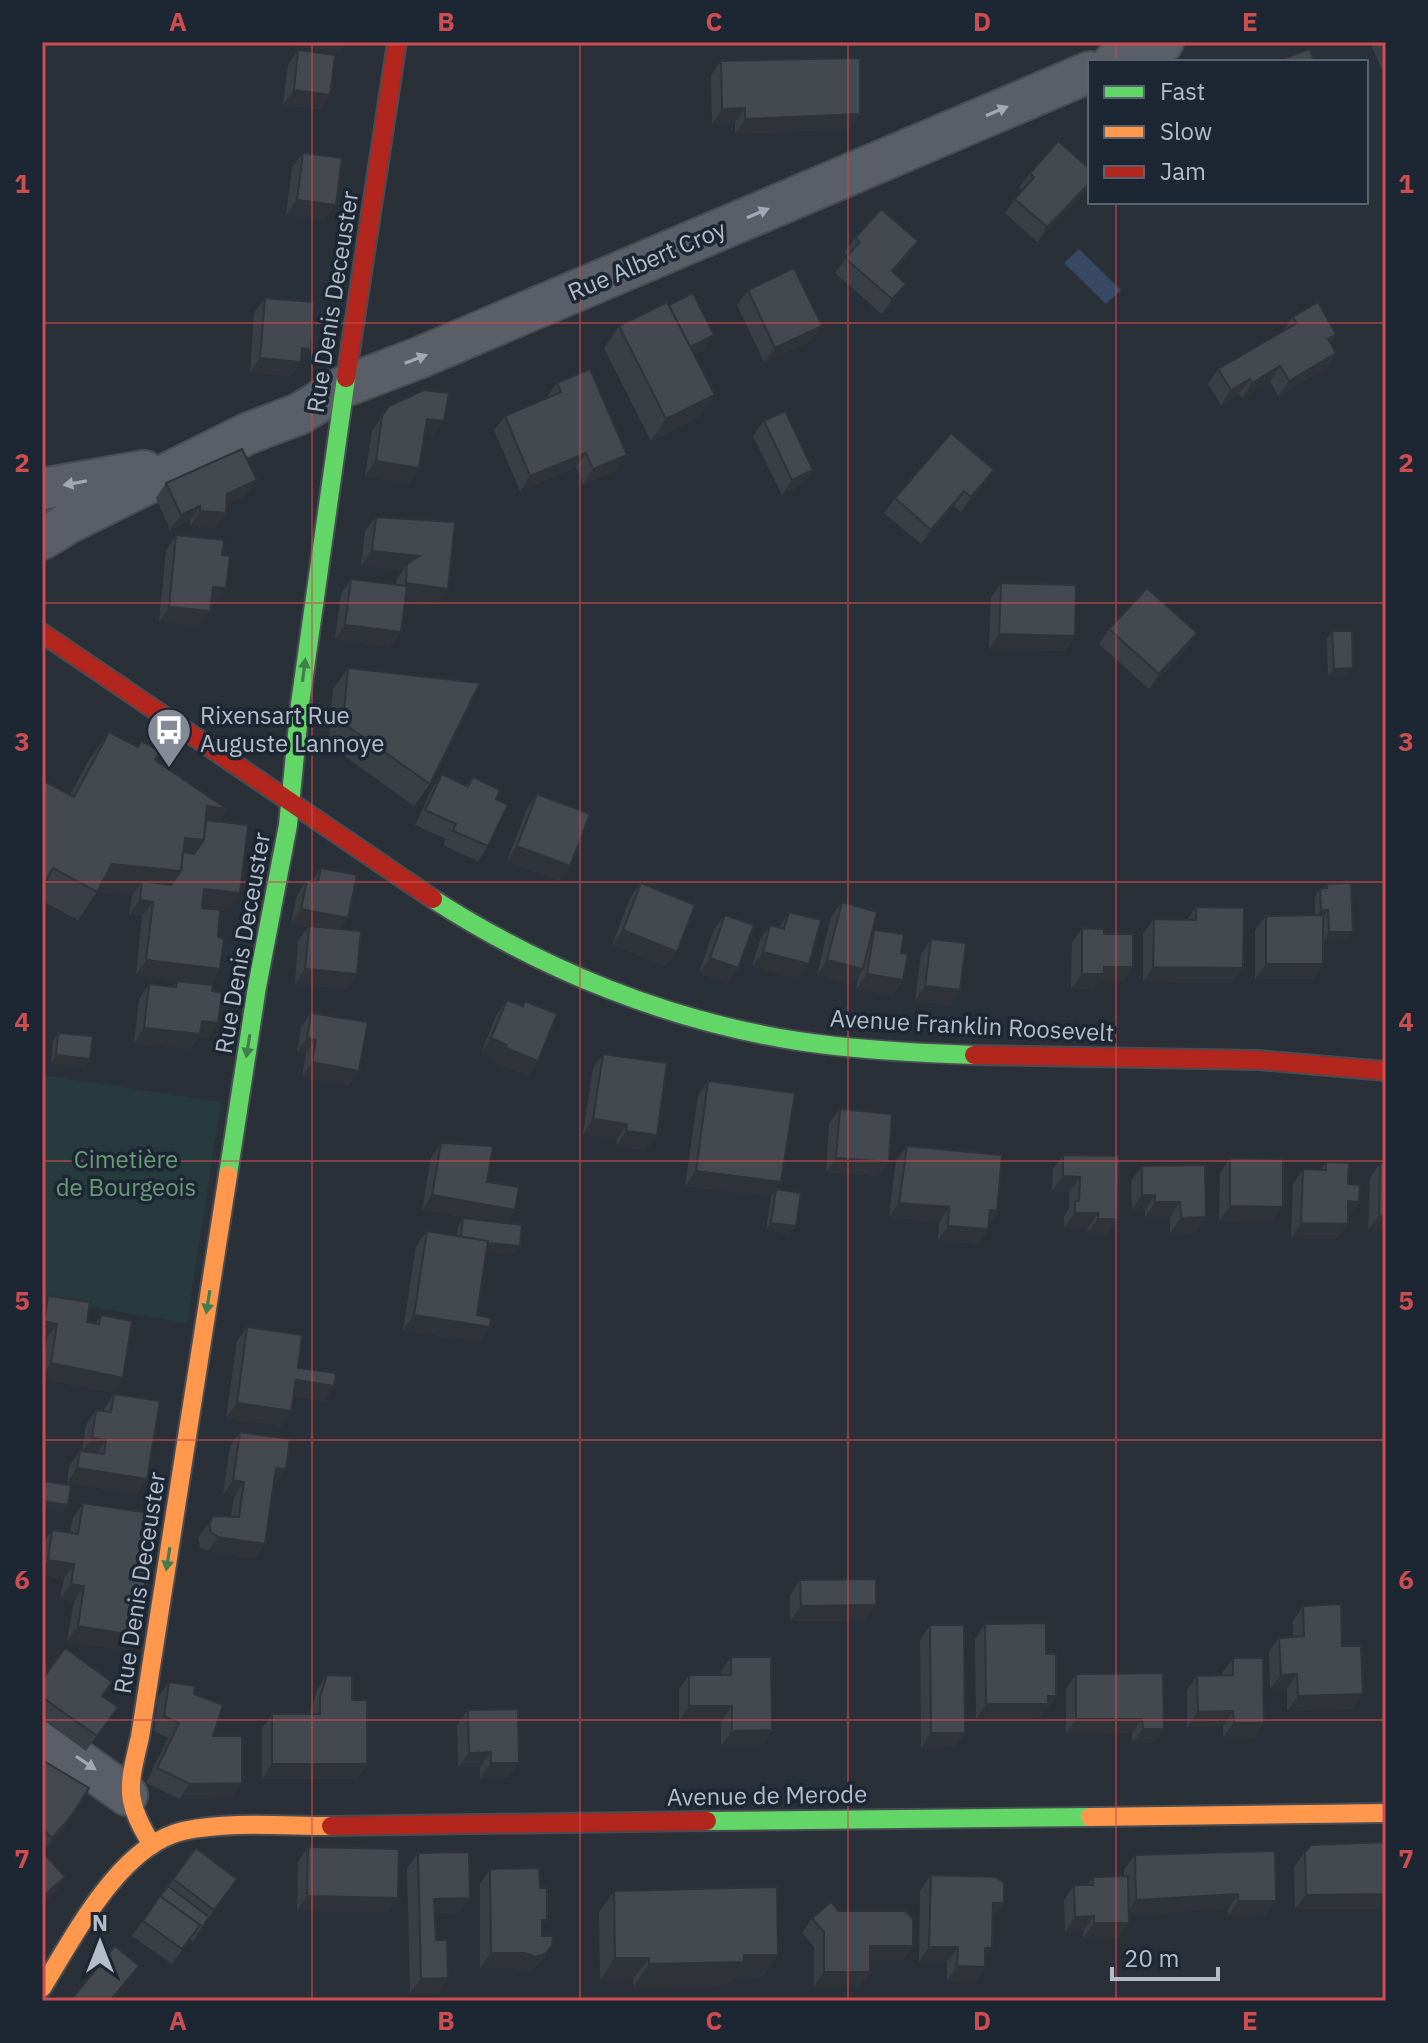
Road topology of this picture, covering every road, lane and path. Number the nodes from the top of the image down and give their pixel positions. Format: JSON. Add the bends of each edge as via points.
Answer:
{"nodes":[{"id":1,"x":397,"y":42,"type":"edge"},
{"id":2,"x":1163,"y":42,"type":"edge"},
{"id":3,"x":1119,"y":60,"type":"edge"},
{"id":4,"x":1088,"y":73,"type":"edge"},
{"id":5,"x":343,"y":387,"type":"junction"},
{"id":6,"x":206,"y":456,"type":"junction"},
{"id":7,"x":42,"y":489,"type":"edge"},
{"id":8,"x":42,"y":539,"type":"edge"},
{"id":9,"x":42,"y":633,"type":"edge"},
{"id":10,"x":289,"y":803,"type":"junction"},
{"id":11,"x":1386,"y":1071,"type":"edge"},
{"id":12,"x":42,"y":1734,"type":"edge"},
{"id":13,"x":127,"y":1795,"type":"junction"},
{"id":14,"x":1386,"y":1813,"type":"edge"},
{"id":15,"x":152,"y":1845,"type":"junction"},
{"id":16,"x":42,"y":1988,"type":"edge"}],
"edges":[{"from":1,"to":5,"type":"street","name":"Rue Denis Deceuster"},
{"from":2,"to":3,"type":"street"},
{"from":5,"to":4,"type":"street","name":"Rue Albert Croy","one_way":true},
{"from":5,"to":6,"type":"street","name":"Rue Albert Croy","via":[[299,414]]},
{"from":10,"to":5,"type":"street","name":"Rue Denis Deceuster","one_way":true},
{"from":6,"to":7,"type":"street","name":"Rue Albert Croy","one_way":true},
{"from":6,"to":8,"type":"street","name":"Rue Albert Croy"},
{"from":9,"to":10,"type":"street","name":"Avenue Franklin Roosevelt"},
{"from":10,"to":11,"type":"street","name":"Avenue Franklin Roosevelt","via":[[485,931],[583,980],[767,1035],[844,1047],[946,1053],[1270,1060]]},
{"from":10,"to":13,"type":"street","name":"Rue Denis Deceuster","one_way":true},
{"from":12,"to":13,"type":"street","one_way":true},
{"from":13,"to":15,"type":"street"},
{"from":14,"to":15,"type":"street","name":"Avenue de Merode","via":[[224,1827],[180,1832]]},
{"from":15,"to":16,"type":"street","via":[[116,1879]]}]}
